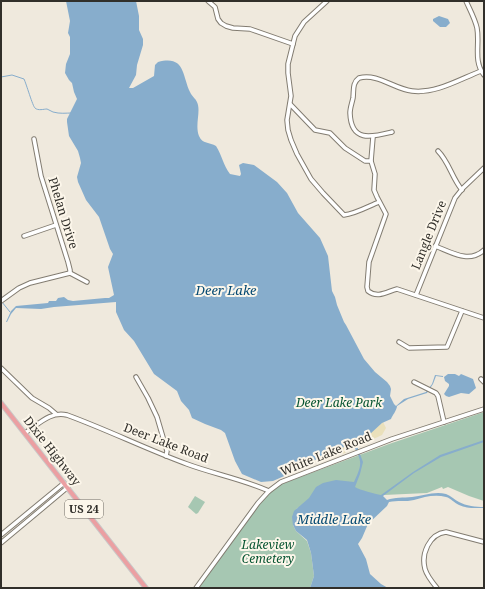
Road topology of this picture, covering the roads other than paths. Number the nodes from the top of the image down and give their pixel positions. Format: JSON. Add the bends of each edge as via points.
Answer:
{"nodes":[{"id":1,"x":208,"y":1,"type":"edge"},
{"id":2,"x":328,"y":1,"type":"edge"},
{"id":3,"x":466,"y":1,"type":"edge"},
{"id":4,"x":293,"y":44,"type":"junction"},
{"id":5,"x":481,"y":71,"type":"junction"},
{"id":6,"x":484,"y":75,"type":"edge"},
{"id":7,"x":290,"y":104,"type":"junction"},
{"id":8,"x":392,"y":132,"type":"dead end"},
{"id":9,"x":373,"y":137,"type":"junction"},
{"id":10,"x":34,"y":139,"type":"dead end"},
{"id":11,"x":438,"y":151,"type":"dead end"},
{"id":12,"x":371,"y":161,"type":"junction"},
{"id":13,"x":484,"y":168,"type":"edge"},
{"id":14,"x":462,"y":190,"type":"junction"},
{"id":15,"x":380,"y":202,"type":"junction"},
{"id":16,"x":56,"y":225,"type":"junction"},
{"id":17,"x":24,"y":236,"type":"dead end"},
{"id":18,"x":435,"y":246,"type":"junction"},
{"id":19,"x":484,"y":250,"type":"edge"},
{"id":20,"x":70,"y":273,"type":"junction"},
{"id":21,"x":87,"y":282,"type":"dead end"},
{"id":22,"x":416,"y":295,"type":"junction"},
{"id":23,"x":1,"y":301,"type":"edge"},
{"id":24,"x":462,"y":311,"type":"junction"},
{"id":25,"x":484,"y":318,"type":"edge"},
{"id":26,"x":399,"y":342,"type":"dead end"},
{"id":27,"x":1,"y":368,"type":"edge"},
{"id":28,"x":136,"y":377,"type":"dead end"},
{"id":29,"x":414,"y":382,"type":"dead end"},
{"id":30,"x":1,"y":403,"type":"edge"},
{"id":31,"x":484,"y":409,"type":"edge"},
{"id":32,"x":56,"y":414,"type":"junction"},
{"id":33,"x":444,"y":422,"type":"junction"},
{"id":34,"x":25,"y":433,"type":"junction"},
{"id":35,"x":166,"y":456,"type":"junction"},
{"id":36,"x":64,"y":483,"type":"junction"},
{"id":37,"x":68,"y":488,"type":"junction"},
{"id":38,"x":269,"y":491,"type":"junction"},
{"id":39,"x":35,"y":508,"type":"junction"},
{"id":40,"x":38,"y":512,"type":"junction"},
{"id":41,"x":1,"y":535,"type":"edge"},
{"id":42,"x":5,"y":540,"type":"junction"},
{"id":43,"x":484,"y":542,"type":"edge"},
{"id":44,"x":1,"y":543,"type":"edge"},
{"id":45,"x":146,"y":588,"type":"edge"},
{"id":46,"x":196,"y":588,"type":"edge"},
{"id":47,"x":436,"y":588,"type":"edge"}],
"edges":[{"from":1,"to":4,"type":"street","via":[[215,7],[218,19],[226,26],[250,29]]},
{"from":2,"to":4,"type":"street","via":[[298,29]]},
{"from":3,"to":5,"type":"street","via":[[476,27],[477,58]]},
{"from":4,"to":7,"type":"street","via":[[288,68]]},
{"from":5,"to":6,"type":"street"},
{"from":5,"to":9,"type":"street","via":[[445,86],[419,92],[379,79],[359,78],[353,86],[350,116],[359,133]]},
{"from":7,"to":12,"type":"street","via":[[315,130],[330,134],[362,160]]},
{"from":7,"to":15,"type":"street","via":[[287,120],[291,140],[311,179],[323,193],[344,215]]},
{"from":8,"to":9,"type":"street"},
{"from":9,"to":12,"type":"street"},
{"from":10,"to":16,"type":"street","name":"Phelan Drive","via":[[41,176]]},
{"from":11,"to":14,"type":"street"},
{"from":12,"to":15,"type":"street","via":[[375,174],[376,197]]},
{"from":13,"to":14,"type":"street","name":"Langle Drive"},
{"from":14,"to":18,"type":"street","name":"Langle Drive","via":[[453,203]]},
{"from":15,"to":22,"type":"street","via":[[386,214],[369,262],[368,291],[374,295],[397,289]]},
{"from":16,"to":17,"type":"street"},
{"from":16,"to":20,"type":"street","name":"Phelan Drive"},
{"from":18,"to":19,"type":"street","via":[[467,257]]},
{"from":18,"to":22,"type":"street","name":"Langle Drive"},
{"from":20,"to":21,"type":"street"},
{"from":20,"to":23,"type":"street","via":[[30,283]]},
{"from":22,"to":24,"type":"street"},
{"from":24,"to":25,"type":"street"},
{"from":24,"to":26,"type":"street","via":[[447,347],[409,348]]},
{"from":27,"to":32,"type":"street","name":"Deer Lake Road","via":[[32,398]]},
{"from":28,"to":35,"type":"street","via":[[157,417],[167,451]]},
{"from":29,"to":33,"type":"street","via":[[436,393]]},
{"from":30,"to":34,"type":"main road","name":"Dixie Highway","number":"US 24"},
{"from":31,"to":33,"type":"street","name":"White Lake Road"},
{"from":32,"to":34,"type":"street"},
{"from":32,"to":35,"type":"street","name":"Deer Lake Road","via":[[79,420]]},
{"from":33,"to":38,"type":"street","name":"White Lake Road","via":[[291,478]]},
{"from":34,"to":36,"type":"main road","name":"Dixie Highway","number":"US 24"},
{"from":35,"to":38,"type":"street","name":"Deer Lake Road"},
{"from":36,"to":37,"type":"main road","name":"Dixie Highway","number":"US 24"},
{"from":36,"to":39,"type":"street"},
{"from":37,"to":40,"type":"street"},
{"from":37,"to":45,"type":"main road","name":"Dixie Highway","number":"US 24"},
{"from":38,"to":46,"type":"street","name":"White Lake Road"},
{"from":39,"to":40,"type":"street"},
{"from":39,"to":41,"type":"street"},
{"from":40,"to":42,"type":"street"},
{"from":41,"to":42,"type":"street"},
{"from":42,"to":44,"type":"street"},
{"from":43,"to":47,"type":"street","via":[[446,532],[433,537],[426,552],[425,563]]}]}
